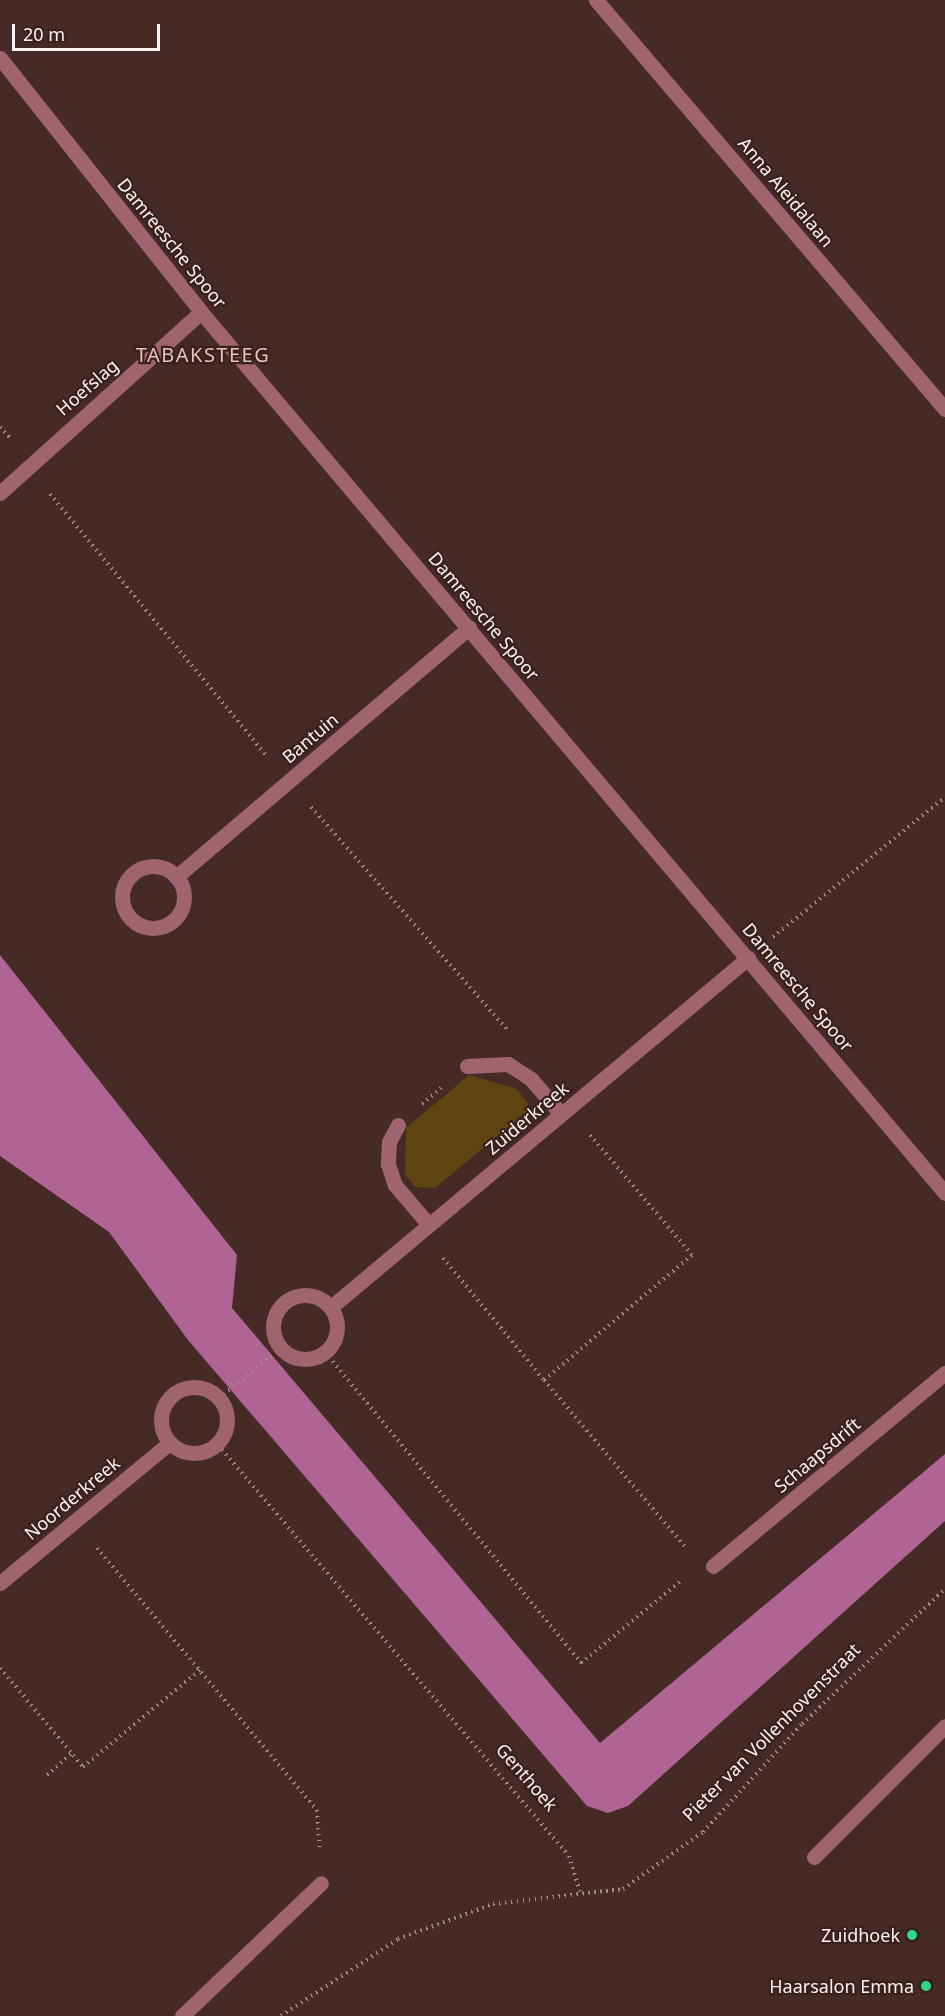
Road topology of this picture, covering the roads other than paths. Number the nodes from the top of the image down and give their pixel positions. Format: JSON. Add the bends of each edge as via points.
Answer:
{"nodes":[{"id":1,"x":596,"y":0,"type":"edge"},
{"id":2,"x":0,"y":58,"type":"edge"},
{"id":3,"x":201,"y":312,"type":"junction"},
{"id":4,"x":945,"y":409,"type":"edge"},
{"id":5,"x":0,"y":493,"type":"edge"},
{"id":6,"x":469,"y":628,"type":"junction"},
{"id":7,"x":176,"y":877,"type":"junction"},
{"id":8,"x":748,"y":958,"type":"junction"},
{"id":9,"x":467,"y":1066,"type":"road end"},
{"id":10,"x":567,"y":1109,"type":"junction"},
{"id":11,"x":398,"y":1125,"type":"road end"},
{"id":12,"x":945,"y":1193,"type":"edge"},
{"id":13,"x":425,"y":1228,"type":"junction"},
{"id":14,"x":331,"y":1307,"type":"junction"},
{"id":15,"x":945,"y":1373,"type":"edge"},
{"id":16,"x":169,"y":1443,"type":"junction"},
{"id":17,"x":707,"y":1565,"type":"road end"},
{"id":18,"x":0,"y":1583,"type":"edge"},
{"id":19,"x":945,"y":1726,"type":"edge"},
{"id":20,"x":814,"y":1857,"type":"dead end"},
{"id":21,"x":321,"y":1883,"type":"road end"},
{"id":22,"x":183,"y":2016,"type":"edge"}],
"edges":[{"from":1,"to":4,"type":"street","name":"Anna Aleidalaan"},
{"from":2,"to":3,"type":"street","name":"Damreesche Spoor"},
{"from":3,"to":5,"type":"street","name":"Hoefslag"},
{"from":3,"to":6,"type":"street","name":"Damreesche Spoor"},
{"from":6,"to":7,"type":"street","name":"Bantuin"},
{"from":6,"to":8,"type":"street","name":"Damreesche Spoor"},
{"from":7,"to":7,"type":"street","via":[[159,866],[138,869],[123,885],[128,915],[144,927],[172,921],[184,895]]},
{"from":8,"to":10,"type":"street","name":"Zuiderkreek"},
{"from":8,"to":12,"type":"street","name":"Damreesche Spoor"},
{"from":9,"to":10,"type":"street","via":[[508,1064]]},
{"from":10,"to":13,"type":"street","name":"Zuiderkreek"},
{"from":11,"to":13,"type":"street","via":[[389,1142],[388,1164],[395,1185]]},
{"from":13,"to":14,"type":"street","name":"Zuiderkreek"},
{"from":14,"to":14,"type":"street","via":[[337,1328],[325,1352],[300,1359],[280,1349],[272,1330],[284,1302],[303,1294]]},
{"from":15,"to":17,"type":"street","name":"Schaapsdrift"},
{"from":16,"to":16,"type":"street","via":[[161,1413],[171,1395],[201,1387],[219,1398],[227,1419],[218,1445],[189,1454]]},
{"from":16,"to":18,"type":"street","name":"Noorderkreek"},
{"from":19,"to":20,"type":"street"},
{"from":21,"to":22,"type":"street"}]}
